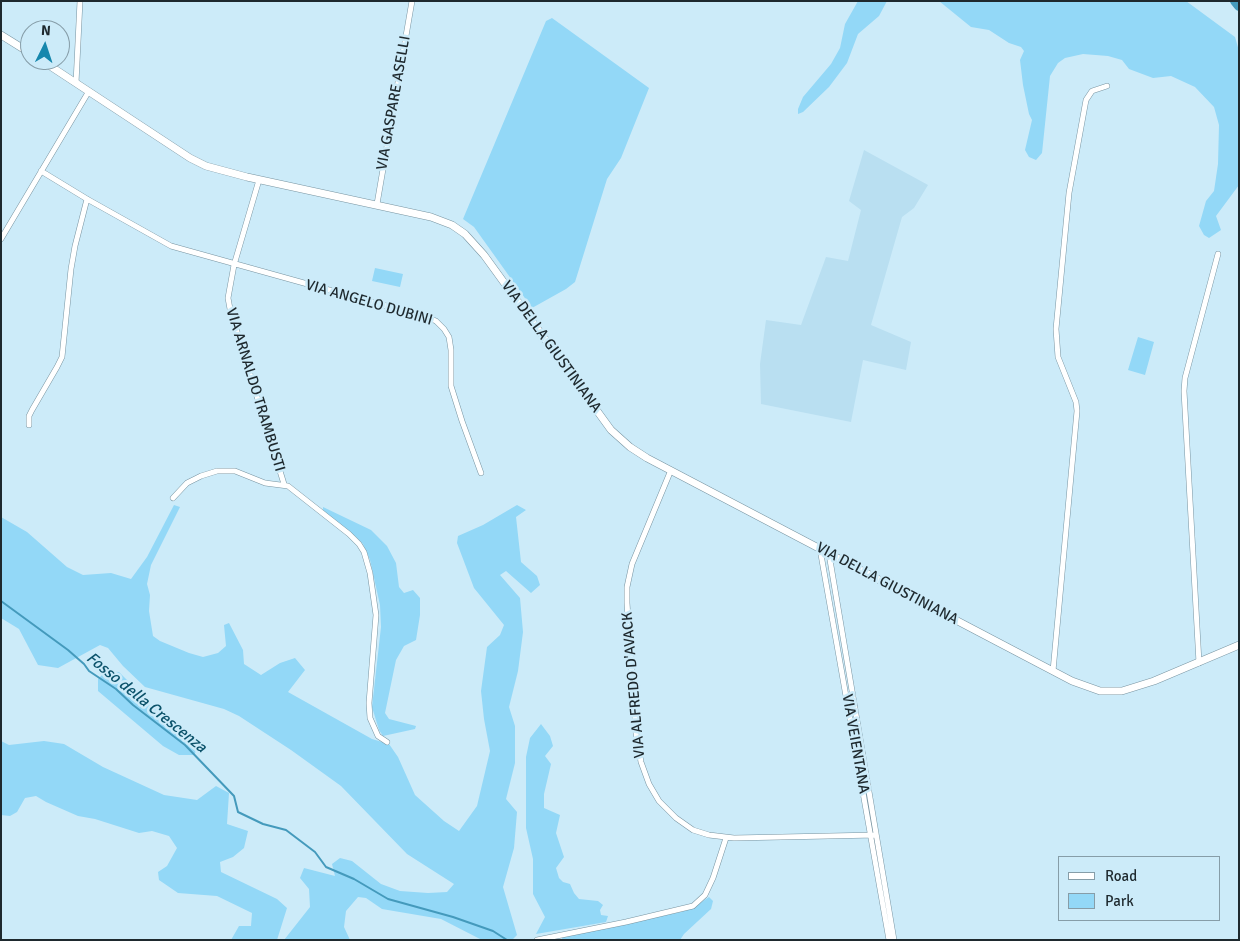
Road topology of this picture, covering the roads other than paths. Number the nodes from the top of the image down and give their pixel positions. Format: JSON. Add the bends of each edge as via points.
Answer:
{"nodes":[{"id":1,"x":80,"y":1,"type":"edge"},
{"id":2,"x":412,"y":1,"type":"edge"},
{"id":3,"x":1,"y":35,"type":"edge"},
{"id":4,"x":20,"y":47,"type":"edge"},
{"id":5,"x":56,"y":70,"type":"edge"},
{"id":6,"x":76,"y":83,"type":"junction"},
{"id":7,"x":1107,"y":86,"type":"dead end"},
{"id":8,"x":89,"y":91,"type":"junction"},
{"id":9,"x":41,"y":171,"type":"junction"},
{"id":10,"x":259,"y":180,"type":"junction"},
{"id":11,"x":87,"y":200,"type":"junction"},
{"id":12,"x":376,"y":204,"type":"junction"},
{"id":13,"x":1,"y":239,"type":"edge"},
{"id":14,"x":1218,"y":254,"type":"dead end"},
{"id":15,"x":234,"y":265,"type":"junction"},
{"id":16,"x":29,"y":425,"type":"dead end"},
{"id":17,"x":671,"y":470,"type":"junction"},
{"id":18,"x":481,"y":473,"type":"dead end"},
{"id":19,"x":284,"y":484,"type":"junction"},
{"id":20,"x":173,"y":498,"type":"dead end"},
{"id":21,"x":820,"y":549,"type":"junction"},
{"id":22,"x":829,"y":554,"type":"junction"},
{"id":23,"x":1239,"y":645,"type":"edge"},
{"id":24,"x":1199,"y":662,"type":"junction"},
{"id":25,"x":1053,"y":671,"type":"junction"},
{"id":26,"x":387,"y":742,"type":"dead end"},
{"id":27,"x":873,"y":835,"type":"junction"},
{"id":28,"x":726,"y":838,"type":"junction"},
{"id":29,"x":537,"y":940,"type":"edge"},
{"id":30,"x":889,"y":940,"type":"edge"},
{"id":31,"x":894,"y":940,"type":"edge"}],
"edges":[{"from":1,"to":6,"type":"street"},
{"from":2,"to":12,"type":"street","name":"VIA GASPARE ASELLI"},
{"from":3,"to":4,"type":"street"},
{"from":5,"to":6,"type":"street","name":"VIA DELLA GIUSTINIANA"},
{"from":6,"to":8,"type":"street","name":"VIA DELLA GIUSTINIANA"},
{"from":7,"to":25,"type":"street","via":[[1092,91],[1086,100],[1069,193],[1057,320],[1058,357],[1077,411]]},
{"from":8,"to":9,"type":"street"},
{"from":8,"to":10,"type":"street","name":"VIA DELLA GIUSTINIANA","via":[[198,162]]},
{"from":9,"to":11,"type":"street","name":"VIA ANGELO DUBINI"},
{"from":9,"to":13,"type":"street"},
{"from":10,"to":12,"type":"street","name":"VIA DELLA GIUSTINIANA"},
{"from":10,"to":15,"type":"street","name":"VIA ARNALDO TRAMBUSTI"},
{"from":11,"to":15,"type":"street","name":"VIA ANGELO DUBINI","via":[[171,246]]},
{"from":11,"to":16,"type":"street","via":[[71,269],[62,357],[29,416]]},
{"from":12,"to":17,"type":"street","name":"VIA DELLA GIUSTINIANA","via":[[441,220],[465,234],[484,255],[615,434],[635,451]]},
{"from":14,"to":24,"type":"street","via":[[1184,391]]},
{"from":15,"to":18,"type":"street","name":"VIA ANGELO DUBINI","via":[[426,317],[440,324],[450,343],[451,386]]},
{"from":15,"to":19,"type":"street","name":"VIA ARNALDO TRAMBUSTI","via":[[228,294],[230,309]]},
{"from":17,"to":21,"type":"street","name":"VIA DELLA GIUSTINIANA"},
{"from":17,"to":28,"type":"street","name":"VIA ALFREDO D'AVACK","via":[[628,581],[637,743],[646,778],[667,810],[693,830]]},
{"from":19,"to":20,"type":"street","via":[[265,483],[240,472],[223,470],[194,480]]},
{"from":19,"to":26,"type":"street","via":[[349,534],[364,552],[376,616],[368,709],[378,736]]},
{"from":21,"to":22,"type":"street","name":"VIA DELLA GIUSTINIANA"},
{"from":21,"to":27,"type":"street","name":"VIA VEIENTANA"},
{"from":22,"to":25,"type":"street","name":"VIA DELLA GIUSTINIANA"},
{"from":22,"to":27,"type":"street","name":"VIA VEIENTANA"},
{"from":23,"to":24,"type":"street","name":"VIA DELLA GIUSTINIANA"},
{"from":24,"to":25,"type":"street","name":"VIA DELLA GIUSTINIANA","via":[[1154,681],[1114,692],[1090,688]]},
{"from":27,"to":28,"type":"street","name":"VIA ALFREDO D'AVACK"},
{"from":27,"to":30,"type":"street","name":"VIA VEIENTANA"},
{"from":27,"to":31,"type":"street","name":"VIA VEIENTANA"},
{"from":28,"to":29,"type":"street","via":[[705,896],[693,906]]}]}
